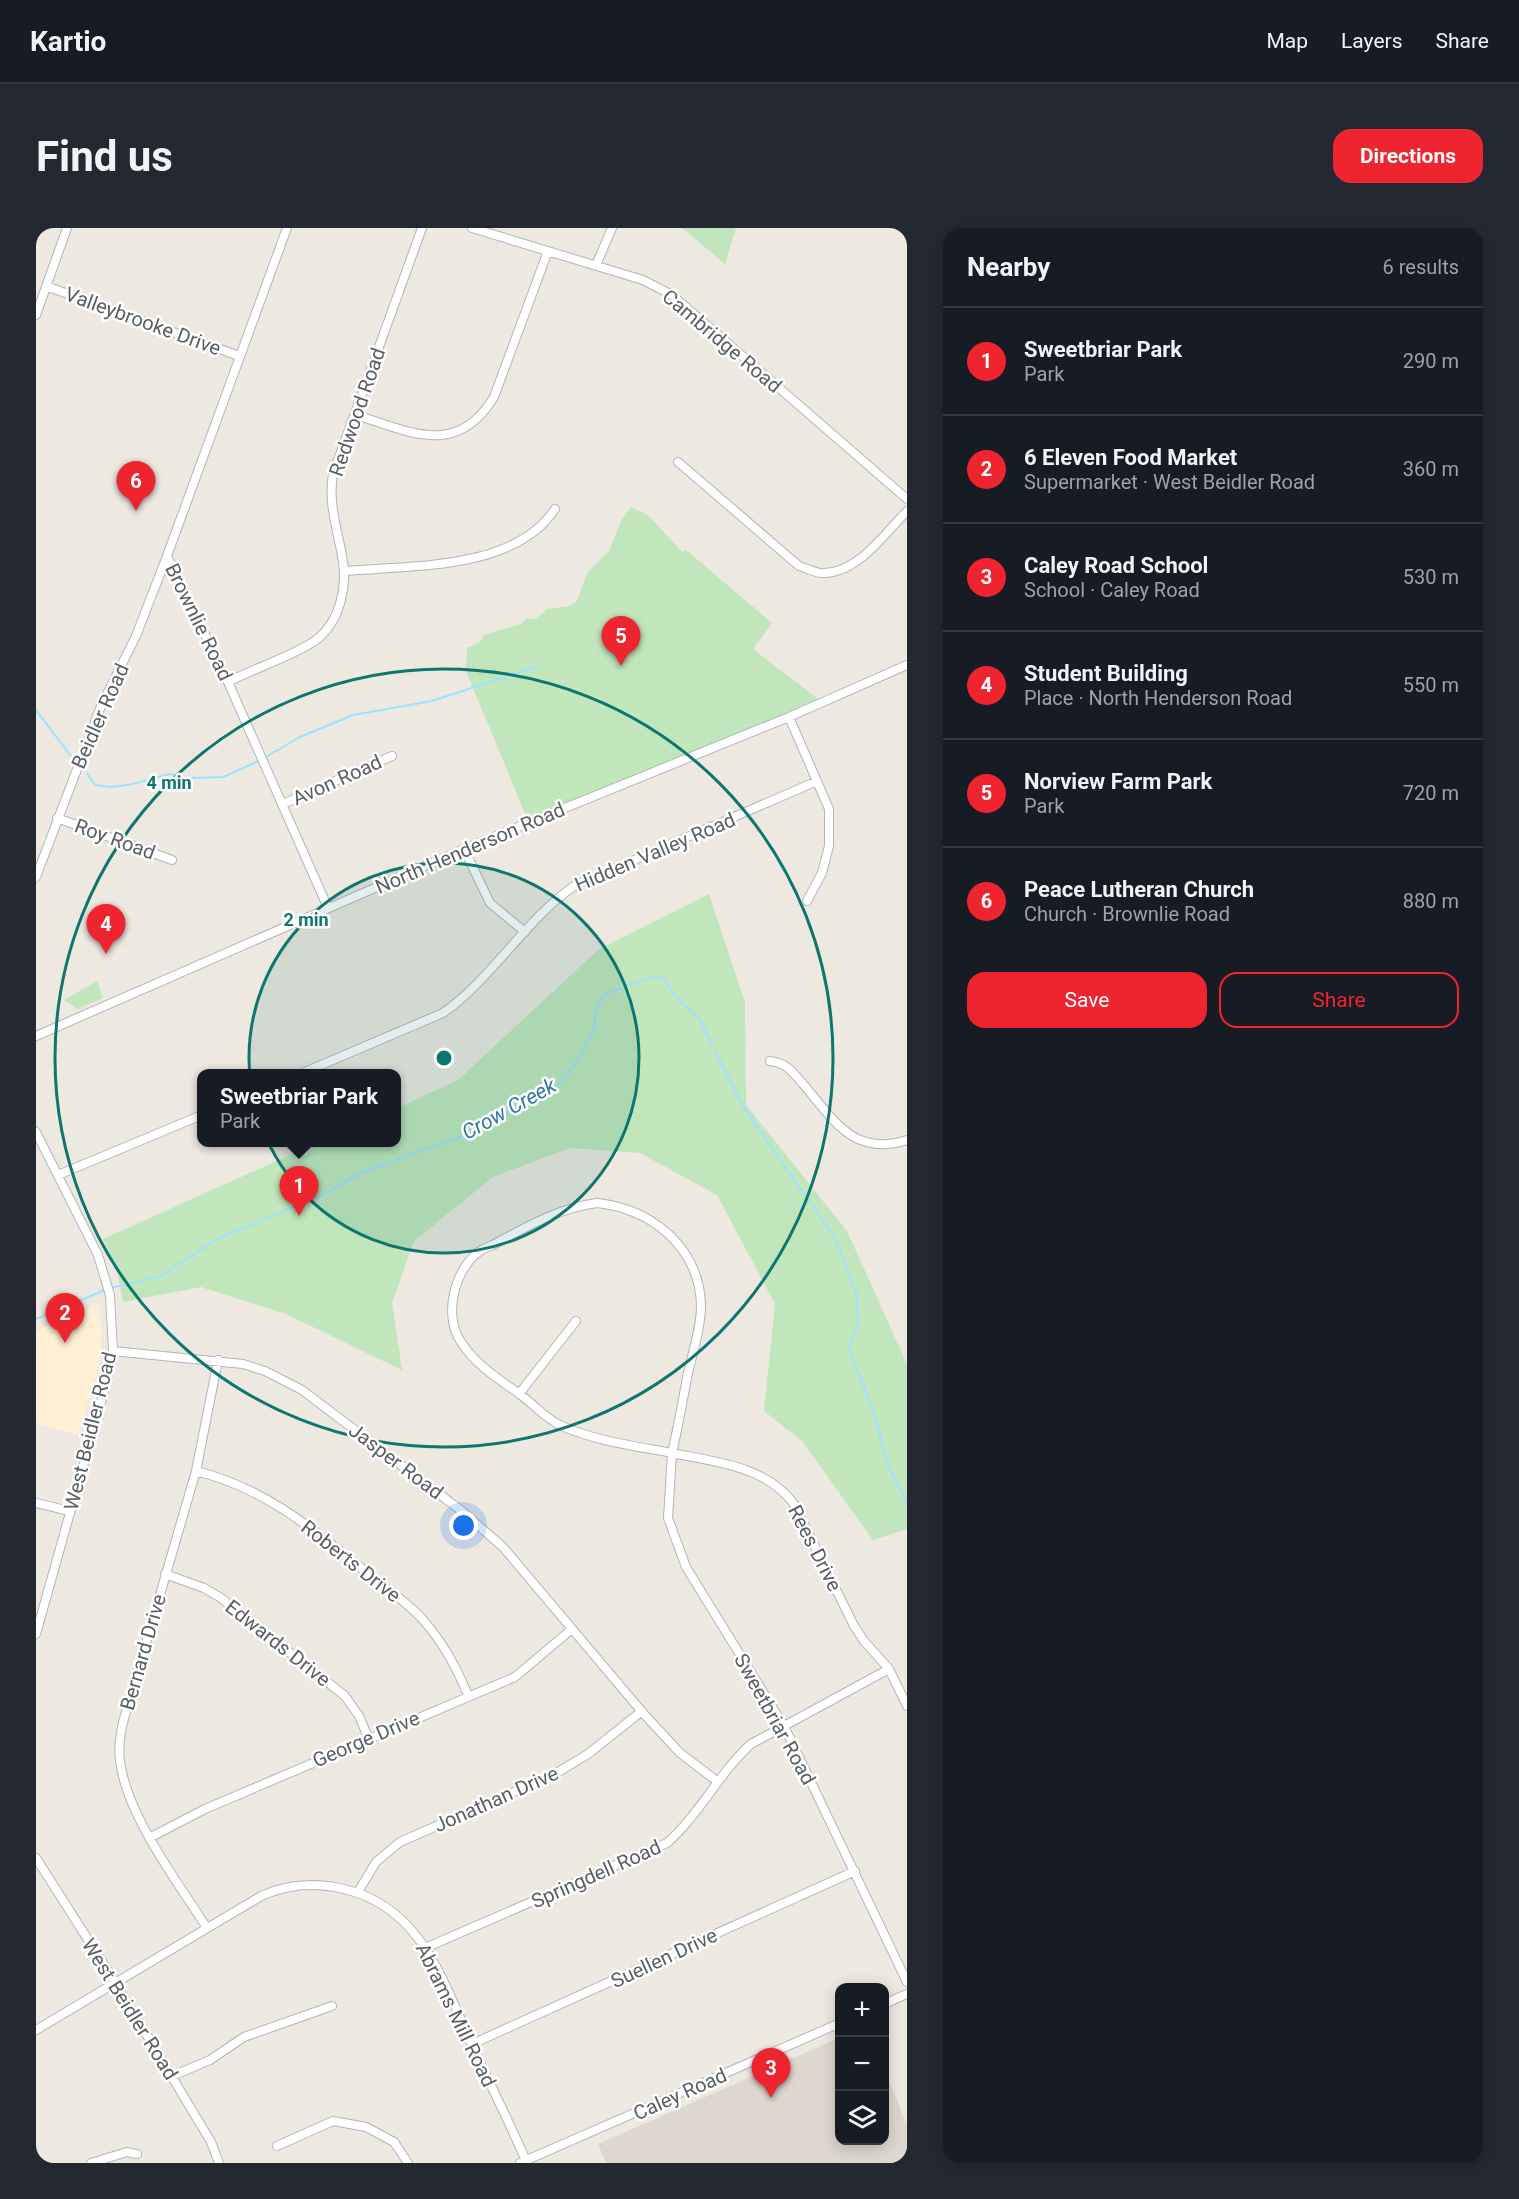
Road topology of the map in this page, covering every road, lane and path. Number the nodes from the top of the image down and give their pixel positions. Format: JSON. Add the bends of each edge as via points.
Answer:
{"nodes":[{"id":1,"x":67,"y":228,"type":"edge"},
{"id":2,"x":287,"y":228,"type":"edge"},
{"id":3,"x":422,"y":228,"type":"edge"},
{"id":4,"x":472,"y":228,"type":"edge"},
{"id":5,"x":612,"y":228,"type":"edge"},
{"id":6,"x":548,"y":251,"type":"junction"},
{"id":7,"x":596,"y":265,"type":"junction"},
{"id":8,"x":46,"y":286,"type":"junction"},
{"id":9,"x":36,"y":315,"type":"edge"},
{"id":10,"x":239,"y":356,"type":"junction"},
{"id":11,"x":356,"y":415,"type":"junction"},
{"id":12,"x":678,"y":462,"type":"dead end"},
{"id":13,"x":907,"y":499,"type":"edge"},
{"id":14,"x":555,"y":509,"type":"dead end"},
{"id":15,"x":907,"y":511,"type":"edge"},
{"id":16,"x":167,"y":556,"type":"junction"},
{"id":17,"x":345,"y":571,"type":"junction"},
{"id":18,"x":907,"y":665,"type":"edge"},
{"id":19,"x":228,"y":682,"type":"junction"},
{"id":20,"x":789,"y":717,"type":"junction"},
{"id":21,"x":392,"y":756,"type":"dead end"},
{"id":22,"x":815,"y":782,"type":"junction"},
{"id":23,"x":283,"y":804,"type":"junction"},
{"id":24,"x":57,"y":818,"type":"junction"},
{"id":25,"x":464,"y":849,"type":"junction"},
{"id":26,"x":172,"y":860,"type":"dead end"},
{"id":27,"x":36,"y":877,"type":"edge"},
{"id":28,"x":807,"y":901,"type":"dead end"},
{"id":29,"x":328,"y":909,"type":"junction"},
{"id":30,"x":525,"y":932,"type":"junction"},
{"id":31,"x":36,"y":1036,"type":"edge"},
{"id":32,"x":770,"y":1060,"type":"dead end"},
{"id":33,"x":312,"y":1069,"type":"edge"},
{"id":34,"x":197,"y":1117,"type":"edge"},
{"id":35,"x":36,"y":1132,"type":"edge"},
{"id":36,"x":907,"y":1140,"type":"edge"},
{"id":37,"x":58,"y":1176,"type":"junction"},
{"id":38,"x":576,"y":1321,"type":"dead end"},
{"id":39,"x":113,"y":1351,"type":"junction"},
{"id":40,"x":218,"y":1360,"type":"junction"},
{"id":41,"x":519,"y":1394,"type":"junction"},
{"id":42,"x":672,"y":1453,"type":"junction"},
{"id":43,"x":196,"y":1471,"type":"junction"},
{"id":44,"x":36,"y":1503,"type":"edge"},
{"id":45,"x":69,"y":1511,"type":"junction"},
{"id":46,"x":165,"y":1574,"type":"junction"},
{"id":47,"x":572,"y":1629,"type":"junction"},
{"id":48,"x":36,"y":1634,"type":"edge"},
{"id":49,"x":889,"y":1669,"type":"junction"},
{"id":50,"x":468,"y":1695,"type":"junction"},
{"id":51,"x":907,"y":1706,"type":"edge"},
{"id":52,"x":642,"y":1711,"type":"junction"},
{"id":53,"x":784,"y":1726,"type":"junction"},
{"id":54,"x":368,"y":1737,"type":"junction"},
{"id":55,"x":718,"y":1782,"type":"junction"},
{"id":56,"x":151,"y":1836,"type":"junction"},
{"id":57,"x":36,"y":1858,"type":"edge"},
{"id":58,"x":855,"y":1871,"type":"junction"},
{"id":59,"x":358,"y":1892,"type":"junction"},
{"id":60,"x":207,"y":1928,"type":"junction"},
{"id":61,"x":425,"y":1948,"type":"junction"},
{"id":62,"x":115,"y":1982,"type":"junction"},
{"id":63,"x":907,"y":1982,"type":"edge"},
{"id":64,"x":907,"y":1994,"type":"edge"},
{"id":65,"x":889,"y":2002,"type":"edge"},
{"id":66,"x":332,"y":2006,"type":"dead end"},
{"id":67,"x":835,"y":2026,"type":"edge"},
{"id":68,"x":36,"y":2030,"type":"edge"},
{"id":69,"x":472,"y":2044,"type":"junction"},
{"id":70,"x":172,"y":2076,"type":"junction"},
{"id":71,"x":277,"y":2146,"type":"dead end"},
{"id":72,"x":137,"y":2154,"type":"dead end"},
{"id":73,"x":524,"y":2162,"type":"edge"},
{"id":74,"x":91,"y":2163,"type":"edge"},
{"id":75,"x":219,"y":2163,"type":"edge"},
{"id":76,"x":408,"y":2163,"type":"edge"}],
"edges":[{"from":1,"to":8,"type":"street"},
{"from":2,"to":10,"type":"street","name":"Brownlie Road"},
{"from":3,"to":11,"type":"street","name":"Redwood Road"},
{"from":4,"to":6,"type":"street","name":"Cambridge Road"},
{"from":5,"to":7,"type":"street"},
{"from":6,"to":7,"type":"street","name":"Cambridge Road"},
{"from":6,"to":11,"type":"street","via":[[494,397],[475,422],[453,432],[425,437]]},
{"from":7,"to":13,"type":"street","name":"Cambridge Road","via":[[643,280],[672,296]]},
{"from":8,"to":9,"type":"street"},
{"from":8,"to":10,"type":"street","name":"Valleybrooke Drive"},
{"from":10,"to":16,"type":"street","name":"Brownlie Road"},
{"from":11,"to":17,"type":"street","name":"Redwood Road","via":[[333,474],[330,494]]},
{"from":12,"to":15,"type":"street","via":[[798,566],[821,573],[840,570],[857,561]]},
{"from":14,"to":17,"type":"street","via":[[544,526],[476,557],[455,563]]},
{"from":16,"to":19,"type":"street","name":"Brownlie Road"},
{"from":16,"to":24,"type":"street","name":"Beidler Road"},
{"from":17,"to":19,"type":"street","name":"Redwood Road","via":[[340,604],[316,640]]},
{"from":18,"to":20,"type":"street","name":"North Henderson Road"},
{"from":19,"to":23,"type":"street","name":"Brownlie Road"},
{"from":20,"to":22,"type":"street"},
{"from":20,"to":25,"type":"street","name":"North Henderson Road"},
{"from":21,"to":23,"type":"street","name":"Avon Road"},
{"from":22,"to":28,"type":"street","via":[[829,809],[829,846],[822,873]]},
{"from":22,"to":30,"type":"street","name":"Hidden Valley Road","via":[[582,882],[561,894]]},
{"from":23,"to":29,"type":"street","name":"Brownlie Road"},
{"from":24,"to":26,"type":"street","name":"Roy Road"},
{"from":24,"to":27,"type":"street","name":"Beidler Road"},
{"from":25,"to":29,"type":"street","name":"North Henderson Road"},
{"from":25,"to":30,"type":"street","via":[[490,903]]},
{"from":29,"to":31,"type":"street","name":"North Henderson Road"},
{"from":30,"to":33,"type":"street","name":"Hidden Valley Road","via":[[463,999],[443,1013]]},
{"from":32,"to":36,"type":"street","via":[[788,1066],[842,1129],[856,1139],[882,1145]]},
{"from":34,"to":37,"type":"street"},
{"from":35,"to":37,"type":"street","name":"West Beidler Road"},
{"from":37,"to":39,"type":"street","name":"West Beidler Road","via":[[98,1255],[107,1282]]},
{"from":38,"to":41,"type":"street"},
{"from":39,"to":40,"type":"street","name":"Jasper Road"},
{"from":39,"to":45,"type":"street","name":"West Beidler Road"},
{"from":40,"to":43,"type":"street","name":"Bernard Drive"},
{"from":40,"to":47,"type":"street","name":"Jasper Road","via":[[266,1371],[302,1390],[464,1512],[503,1547]]},
{"from":41,"to":42,"type":"street","name":"Rees Drive","via":[[558,1424],[578,1433]]},
{"from":41,"to":42,"type":"street","name":"Sweetbriar Road","via":[[487,1371],[460,1341],[452,1320],[458,1281],[469,1261],[480,1251],[551,1214],[597,1203],[622,1207],[651,1220],[671,1235],[697,1283],[701,1306],[695,1347]]},
{"from":42,"to":49,"type":"street","name":"Rees Drive","via":[[736,1467],[783,1489],[853,1624]]},
{"from":42,"to":53,"type":"street","name":"Sweetbriar Road","via":[[668,1518],[677,1546],[693,1579]]},
{"from":43,"to":46,"type":"street","name":"Bernard Drive"},
{"from":43,"to":50,"type":"street","name":"Roberts Drive","via":[[230,1479],[270,1500],[384,1586],[423,1619],[453,1660]]},
{"from":44,"to":45,"type":"street"},
{"from":45,"to":48,"type":"street","name":"West Beidler Road"},
{"from":46,"to":54,"type":"street","name":"Edwards Drive","via":[[204,1587],[341,1692],[359,1716]]},
{"from":46,"to":56,"type":"street","name":"Bernard Drive","via":[[121,1735],[120,1760],[126,1787]]},
{"from":47,"to":50,"type":"street","name":"George Drive","via":[[515,1677]]},
{"from":47,"to":52,"type":"street","name":"Jasper Road"},
{"from":49,"to":51,"type":"street","name":"Rees Drive"},
{"from":49,"to":53,"type":"street","name":"Springdell Road"},
{"from":50,"to":54,"type":"street","name":"George Drive"},
{"from":52,"to":55,"type":"street","name":"Jasper Road","via":[[680,1753]]},
{"from":52,"to":59,"type":"street","name":"Jonathan Drive","via":[[569,1767],[400,1842],[376,1862]]},
{"from":53,"to":55,"type":"street","name":"Springdell Road","via":[[751,1744]]},
{"from":53,"to":58,"type":"street","name":"Sweetbriar Road"},
{"from":54,"to":56,"type":"street","name":"George Drive"},
{"from":55,"to":61,"type":"street","name":"Springdell Road","via":[[691,1821],[667,1843]]},
{"from":56,"to":60,"type":"street","name":"Bernard Drive"},
{"from":57,"to":62,"type":"street","name":"West Beidler Road"},
{"from":58,"to":63,"type":"street","name":"Sweetbriar Road"},
{"from":58,"to":69,"type":"street","name":"Suellen Drive"},
{"from":59,"to":60,"type":"street","name":"Abrams Mill Road","via":[[311,1884],[281,1888]]},
{"from":59,"to":61,"type":"street","name":"Abrams Mill Road","via":[[392,1909]]},
{"from":60,"to":62,"type":"street","name":"Abrams Mill Road"},
{"from":61,"to":69,"type":"street","name":"Abrams Mill Road"},
{"from":62,"to":68,"type":"street","name":"Abrams Mill Road"},
{"from":62,"to":70,"type":"street","name":"West Beidler Road"},
{"from":64,"to":65,"type":"street"},
{"from":66,"to":70,"type":"street","via":[[244,2037],[210,2060]]},
{"from":67,"to":73,"type":"street","name":"Caley Road"},
{"from":69,"to":73,"type":"street","name":"Abrams Mill Road"},
{"from":70,"to":75,"type":"street","name":"West Beidler Road"},
{"from":71,"to":76,"type":"street","via":[[333,2121],[366,2127],[394,2142]]},
{"from":72,"to":74,"type":"street","via":[[126,2152]]}]}
